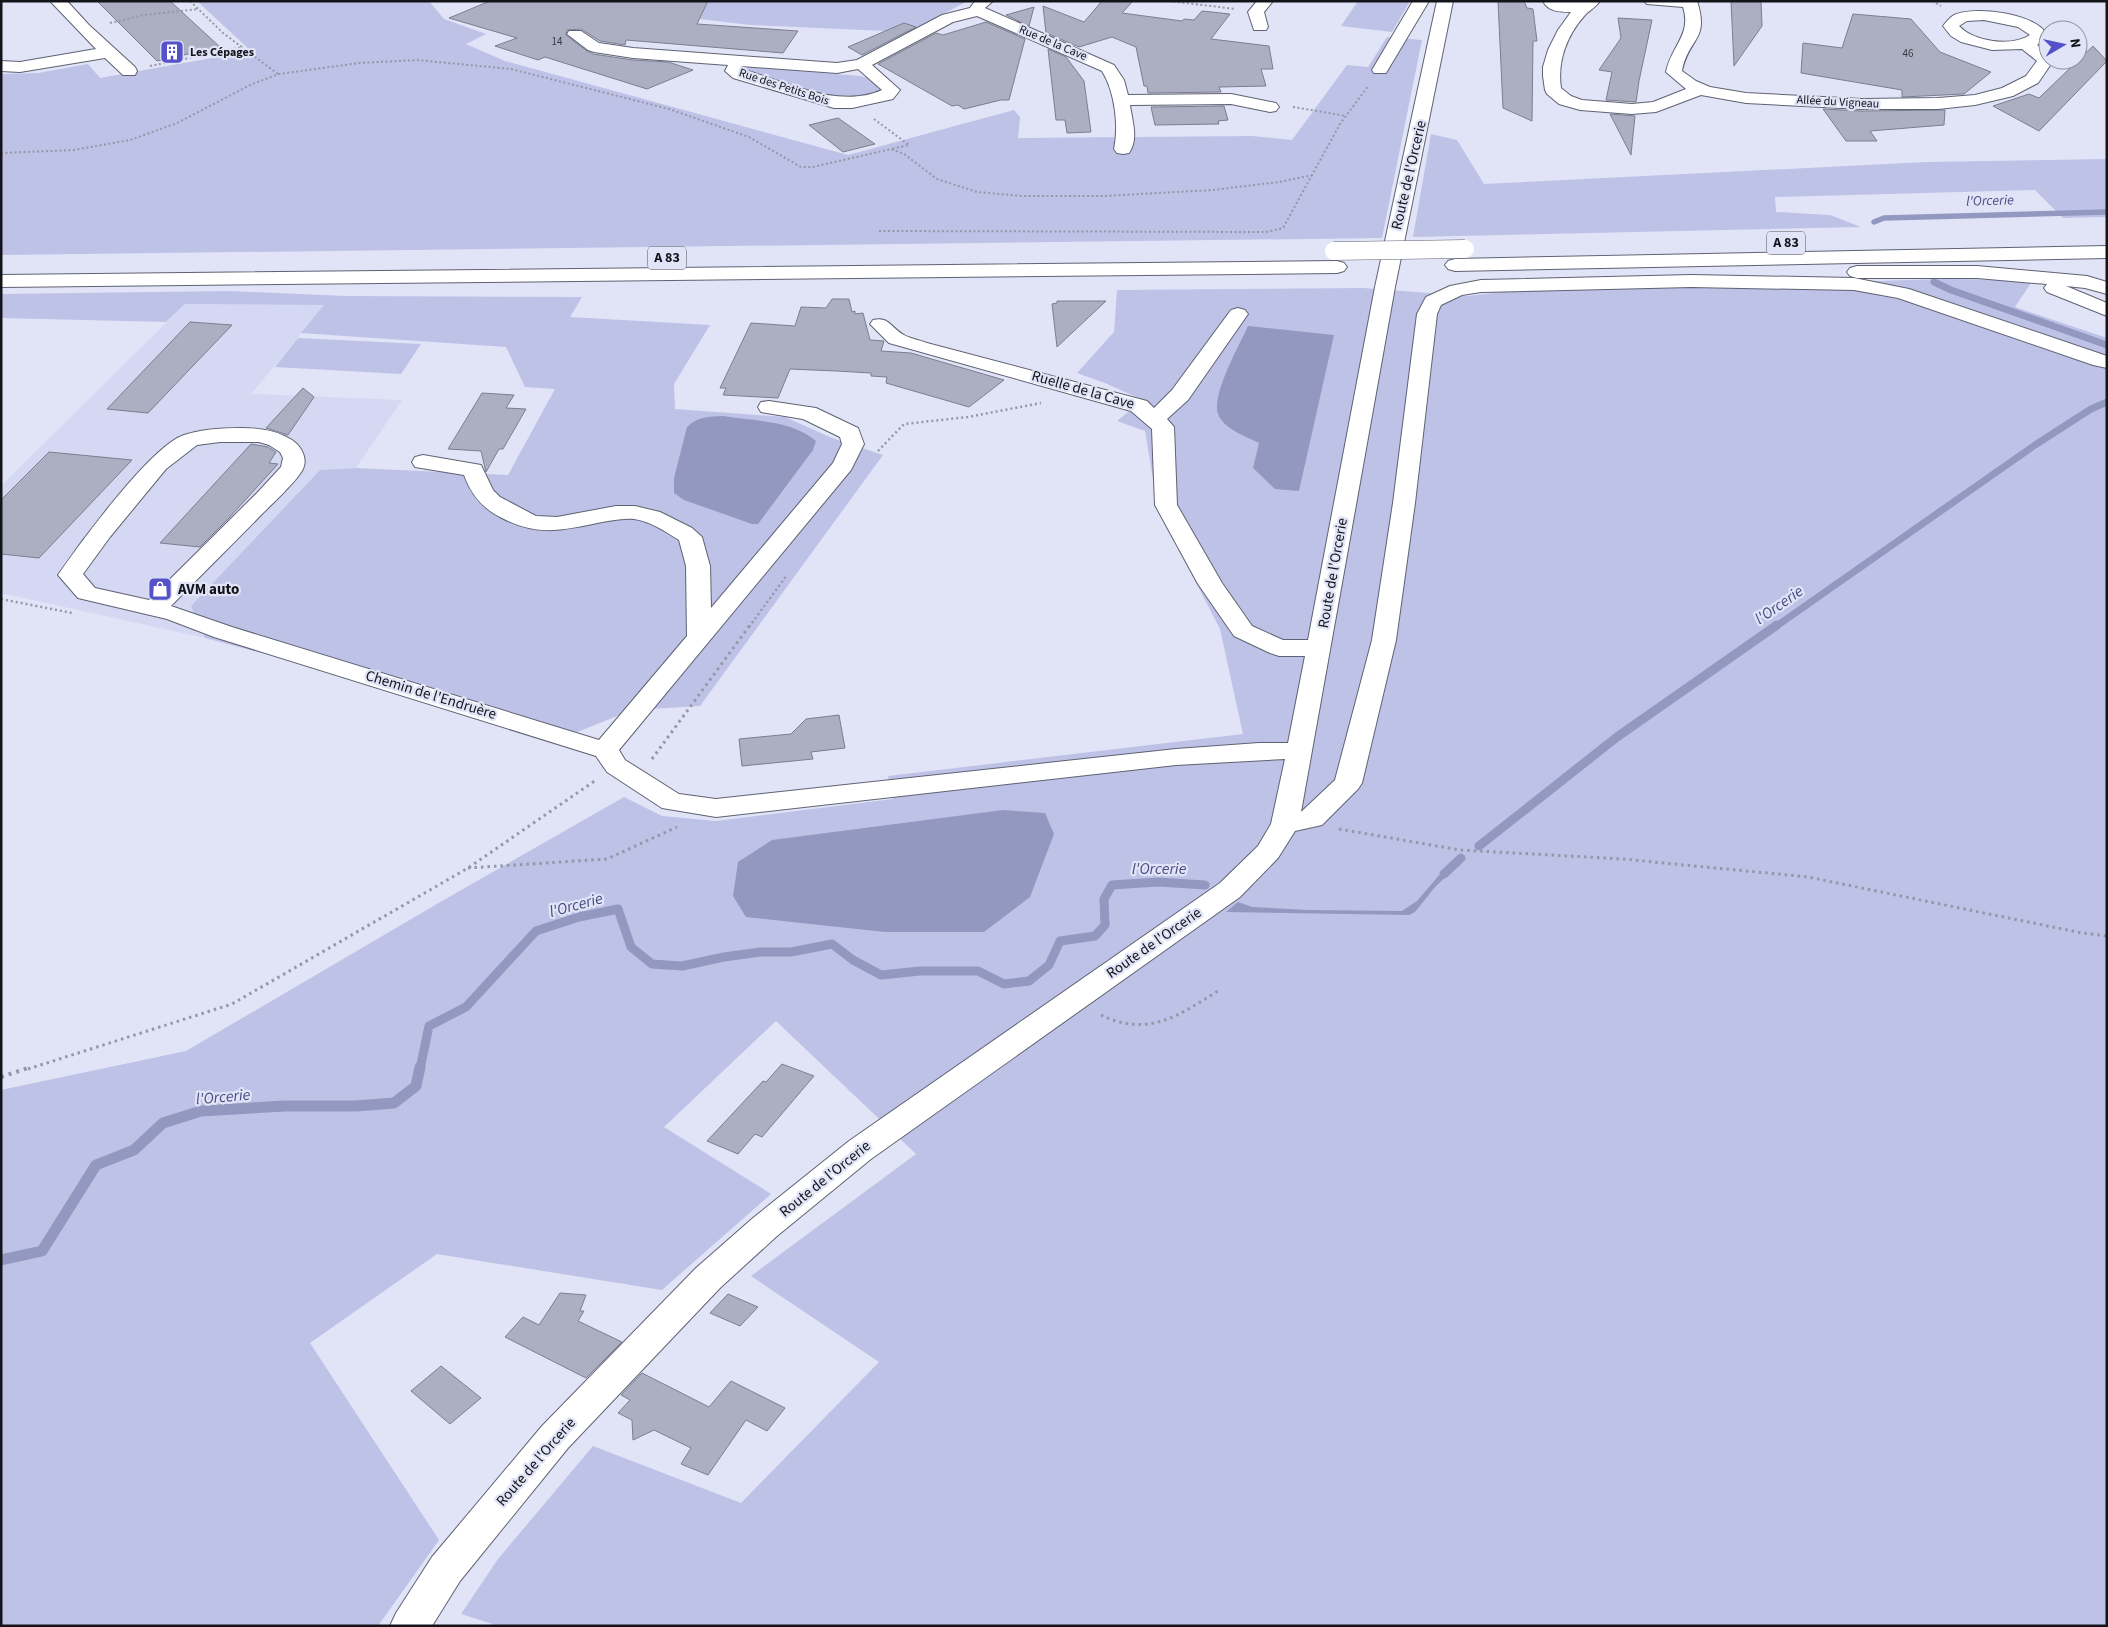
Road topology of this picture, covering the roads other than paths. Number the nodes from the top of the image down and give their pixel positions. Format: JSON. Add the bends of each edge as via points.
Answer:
{"nodes":[{"id":1,"x":58,"y":1,"type":"edge"},
{"id":2,"x":1421,"y":1,"type":"edge"},
{"id":3,"x":1445,"y":1,"type":"edge"},
{"id":4,"x":1551,"y":1,"type":"edge"},
{"id":5,"x":1652,"y":1,"type":"edge"},
{"id":6,"x":1689,"y":2,"type":"edge"},
{"id":7,"x":1587,"y":4,"type":"edge"},
{"id":8,"x":982,"y":6,"type":"edge"},
{"id":9,"x":575,"y":34,"type":"dead end"},
{"id":10,"x":2025,"y":44,"type":"dead end"},
{"id":11,"x":110,"y":52,"type":"junction"},
{"id":12,"x":739,"y":61,"type":"junction"},
{"id":13,"x":861,"y":64,"type":"junction"},
{"id":14,"x":1,"y":66,"type":"edge"},
{"id":15,"x":1380,"y":70,"type":"road end"},
{"id":16,"x":129,"y":71,"type":"road end"},
{"id":17,"x":1700,"y":89,"type":"junction"},
{"id":18,"x":1121,"y":100,"type":"junction"},
{"id":19,"x":1270,"y":107,"type":"road end"},
{"id":20,"x":1123,"y":149,"type":"dead end"},
{"id":21,"x":2107,"y":236,"type":"edge"},
{"id":22,"x":2107,"y":252,"type":"edge"},
{"id":23,"x":1460,"y":257,"type":"junction"},
{"id":24,"x":1335,"y":259,"type":"junction"},
{"id":25,"x":1641,"y":263,"type":"junction"},
{"id":26,"x":1,"y":266,"type":"edge"},
{"id":27,"x":2010,"y":274,"type":"junction"},
{"id":28,"x":1,"y":282,"type":"edge"},
{"id":29,"x":2107,"y":288,"type":"edge"},
{"id":30,"x":2107,"y":310,"type":"edge"},
{"id":31,"x":1238,"y":314,"type":"dead end"},
{"id":32,"x":880,"y":324,"type":"dead end"},
{"id":33,"x":2107,"y":362,"type":"edge"},
{"id":34,"x":770,"y":407,"type":"dead end"},
{"id":35,"x":1154,"y":419,"type":"junction"},
{"id":36,"x":423,"y":462,"type":"dead end"},
{"id":37,"x":165,"y":611,"type":"junction"},
{"id":38,"x":699,"y":637,"type":"junction"},
{"id":39,"x":1319,"y":648,"type":"junction"},
{"id":40,"x":1300,"y":751,"type":"junction"},
{"id":41,"x":619,"y":765,"type":"junction"},
{"id":42,"x":1298,"y":821,"type":"junction"},
{"id":43,"x":410,"y":1626,"type":"edge"}],
"edges":[{"from":1,"to":11,"type":"main road"},
{"from":2,"to":15,"type":"main road"},
{"from":3,"to":39,"type":"main road","name":"Route de l'Orcerie","via":[[1385,287]]},
{"from":4,"to":7,"type":"main road","via":[[1559,7]]},
{"from":5,"to":6,"type":"main road"},
{"from":6,"to":17,"type":"main road","name":"Allée du Vigneau","via":[[1695,24],[1674,64],[1674,72],[1680,79]]},
{"from":7,"to":17,"type":"main road","via":[[1559,43],[1551,67],[1553,90],[1565,100],[1606,108],[1656,107]]},
{"from":8,"to":13,"type":"main road","name":"Rue des Petits Bois","via":[[948,18]]},
{"from":8,"to":18,"type":"main road","name":"Rue de la Cave","via":[[1108,68],[1116,80]]},
{"from":9,"to":12,"type":"main road","name":"Rue des Petits Bois","via":[[594,47]]},
{"from":10,"to":17,"type":"main road","name":"Allée du Vigneau","via":[[2043,56],[2045,61],[2038,74],[2014,89],[1971,101],[1896,106],[1738,97]]},
{"from":11,"to":14,"type":"main road","via":[[20,67]]},
{"from":11,"to":16,"type":"main road"},
{"from":12,"to":13,"type":"main road","name":"Rue des Petits Bois","via":[[838,68]]},
{"from":12,"to":13,"type":"main road","name":"Rue des Petits Bois","via":[[732,70],[739,74],[834,103],[852,103],[887,95],[892,90],[889,86]]},
{"from":18,"to":19,"type":"main road","via":[[1230,99]]},
{"from":18,"to":20,"type":"main road","name":"Rue de la Cave","via":[[1126,135]]},
{"from":21,"to":23,"type":"main road","number":"A 83"},
{"from":22,"to":25,"type":"main road","number":"A 83"},
{"from":23,"to":24,"type":"main road","number":"A 83"},
{"from":23,"to":25,"type":"main road","number":"A 83"},
{"from":24,"to":26,"type":"main road","number":"A 83"},
{"from":24,"to":28,"type":"main road","number":"A 83"},
{"from":25,"to":27,"type":"main road","via":[[1675,272]]},
{"from":27,"to":29,"type":"main road","via":[[2087,282]]},
{"from":27,"to":30,"type":"main road","via":[[2057,288]]},
{"from":31,"to":35,"type":"main road","via":[[1180,395]]},
{"from":32,"to":35,"type":"main road","name":"Ruelle de la Cave","via":[[896,339],[1140,406]]},
{"from":33,"to":42,"type":"main road","via":[[1902,293],[1854,284],[1691,281],[1481,286],[1457,290],[1433,301],[1427,314],[1384,640],[1348,783]]},
{"from":34,"to":38,"type":"main road","via":[[823,420],[850,433],[853,444],[843,465]]},
{"from":35,"to":39,"type":"main road","name":"Ruelle de la Cave","via":[[1163,427],[1166,505],[1210,584],[1243,630],[1280,648]]},
{"from":36,"to":38,"type":"main road","via":[[473,470],[481,491],[497,507],[538,524],[628,512],[668,523],[690,537],[698,566]]},
{"from":37,"to":37,"type":"main road","name":"Chemin de l'Endruère","via":[[87,593],[70,575],[158,464],[190,440],[220,435],[260,435],[289,448],[294,458],[292,468]]},
{"from":37,"to":41,"type":"main road","name":"Chemin de l'Endruère"},
{"from":38,"to":41,"type":"main road"},
{"from":39,"to":40,"type":"main road","name":"Route de l'Orcerie"},
{"from":40,"to":41,"type":"main road","name":"Chemin de l'Endruère","via":[[1176,757],[716,808],[672,802]]},
{"from":40,"to":42,"type":"main road","name":"Route de l'Orcerie"},
{"from":42,"to":43,"type":"main road","name":"Route de l'Orcerie","via":[[1230,890],[860,1150],[708,1278],[555,1438],[446,1569]]}]}
